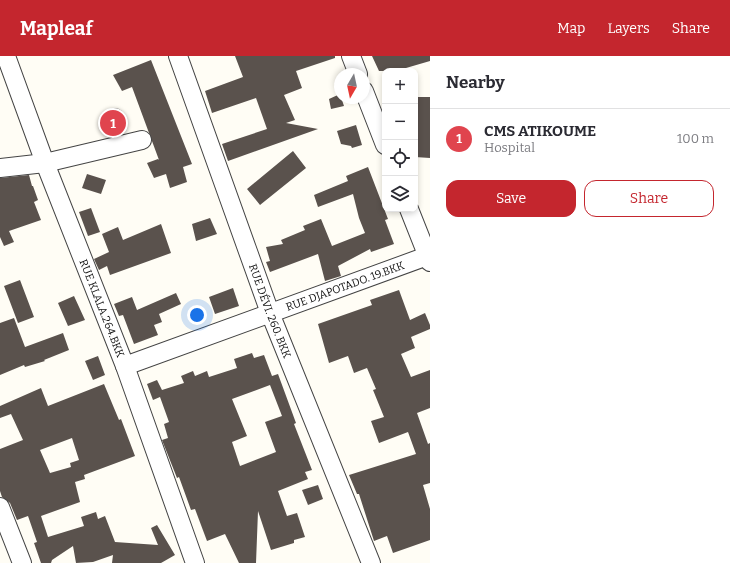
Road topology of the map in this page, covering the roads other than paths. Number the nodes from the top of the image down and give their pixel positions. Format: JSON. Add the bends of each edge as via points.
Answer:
{"nodes":[{"id":1,"x":6,"y":56,"type":"edge"},
{"id":2,"x":178,"y":56,"type":"edge"},
{"id":3,"x":351,"y":56,"type":"edge"},
{"id":4,"x":356,"y":68,"type":"edge"},
{"id":5,"x":369,"y":104,"type":"edge"},
{"id":6,"x":142,"y":140,"type":"dead end"},
{"id":7,"x":383,"y":140,"type":"edge"},
{"id":8,"x":45,"y":162,"type":"junction"},
{"id":9,"x":0,"y":168,"type":"edge"},
{"id":10,"x":410,"y":212,"type":"edge"},
{"id":11,"x":429,"y":258,"type":"edge"},
{"id":12,"x":270,"y":313,"type":"junction"},
{"id":13,"x":125,"y":366,"type":"junction"},
{"id":14,"x":0,"y":507,"type":"edge"},
{"id":15,"x":22,"y":563,"type":"edge"},
{"id":16,"x":195,"y":563,"type":"edge"},
{"id":17,"x":370,"y":563,"type":"edge"}],
"edges":[{"from":1,"to":8,"type":"street","name":"RUE KLALA.264.BKK"},
{"from":2,"to":12,"type":"street","name":"RUE DÉVI. 260. BKK"},
{"from":3,"to":4,"type":"street"},
{"from":5,"to":7,"type":"street"},
{"from":6,"to":8,"type":"street"},
{"from":8,"to":9,"type":"street"},
{"from":8,"to":13,"type":"street","name":"RUE KLALA.264.BKK"},
{"from":10,"to":11,"type":"street"},
{"from":11,"to":12,"type":"street","name":"RUE DJAPOTADO. 19.BKK"},
{"from":12,"to":13,"type":"street","name":"RUE DJAPOTADO. 19.BKK"},
{"from":12,"to":17,"type":"street","name":"RUE DÉVI. 260. BKK"},
{"from":13,"to":16,"type":"street","name":"RUE KLALA.264.BKK"},
{"from":14,"to":15,"type":"street"}]}
